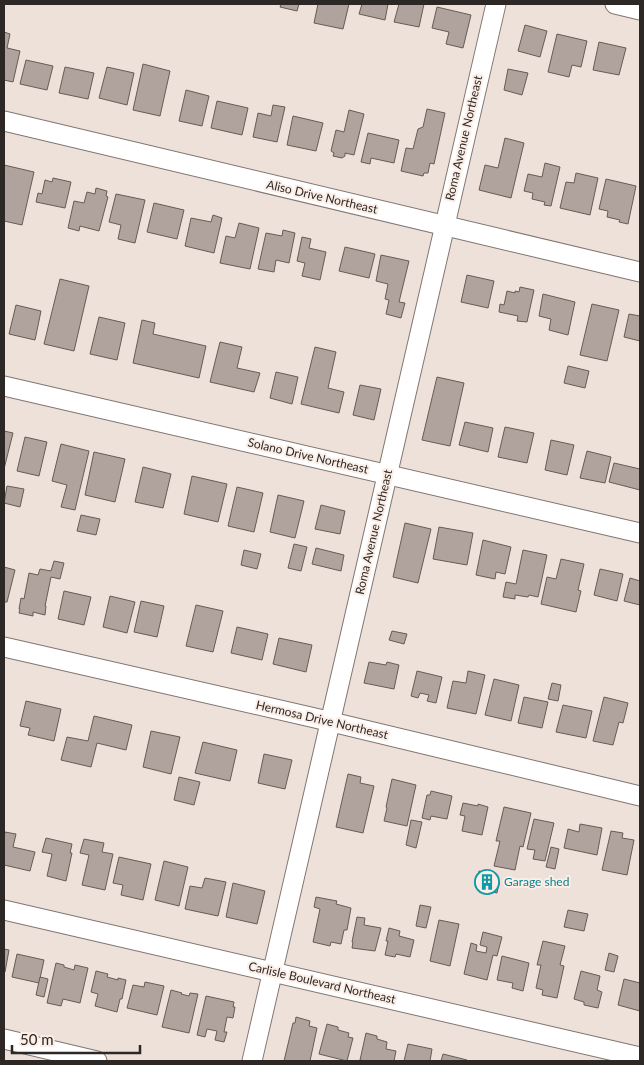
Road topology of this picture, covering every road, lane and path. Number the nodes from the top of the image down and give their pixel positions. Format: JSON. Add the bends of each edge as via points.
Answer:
{"nodes":[{"id":1,"x":496,"y":4,"type":"edge"},
{"id":2,"x":615,"y":4,"type":"edge"},
{"id":3,"x":640,"y":10,"type":"edge"},
{"id":4,"x":4,"y":121,"type":"edge"},
{"id":5,"x":444,"y":226,"type":"junction"},
{"id":6,"x":640,"y":272,"type":"edge"},
{"id":7,"x":4,"y":386,"type":"edge"},
{"id":8,"x":388,"y":474,"type":"junction"},
{"id":9,"x":640,"y":533,"type":"edge"},
{"id":10,"x":4,"y":647,"type":"edge"},
{"id":11,"x":330,"y":722,"type":"junction"},
{"id":12,"x":640,"y":796,"type":"edge"},
{"id":13,"x":4,"y":910,"type":"edge"},
{"id":14,"x":273,"y":972,"type":"junction"},
{"id":15,"x":4,"y":1039,"type":"edge"},
{"id":16,"x":640,"y":1056,"type":"edge"},
{"id":17,"x":96,"y":1061,"type":"edge"},
{"id":18,"x":252,"y":1061,"type":"edge"}],
"edges":[{"from":1,"to":5,"type":"street","name":"Roma Avenue Northeast"},
{"from":2,"to":3,"type":"street"},
{"from":4,"to":5,"type":"street","name":"Aliso Drive Northeast"},
{"from":5,"to":6,"type":"street","name":"Aliso Drive Northeast"},
{"from":5,"to":8,"type":"street","name":"Roma Avenue Northeast"},
{"from":7,"to":8,"type":"street","name":"Solano Drive Northeast"},
{"from":8,"to":9,"type":"street","name":"Solano Drive Northeast"},
{"from":8,"to":11,"type":"street","name":"Roma Avenue Northeast"},
{"from":10,"to":11,"type":"street","name":"Hermosa Drive Northeast"},
{"from":11,"to":12,"type":"street","name":"Hermosa Drive Northeast"},
{"from":11,"to":14,"type":"street","name":"Roma Avenue Northeast"},
{"from":13,"to":14,"type":"street","name":"Carlisle Boulevard Northeast"},
{"from":14,"to":16,"type":"street","name":"Carlisle Boulevard Northeast"},
{"from":14,"to":18,"type":"street","name":"Roma Avenue Northeast"},
{"from":15,"to":17,"type":"street"}]}
